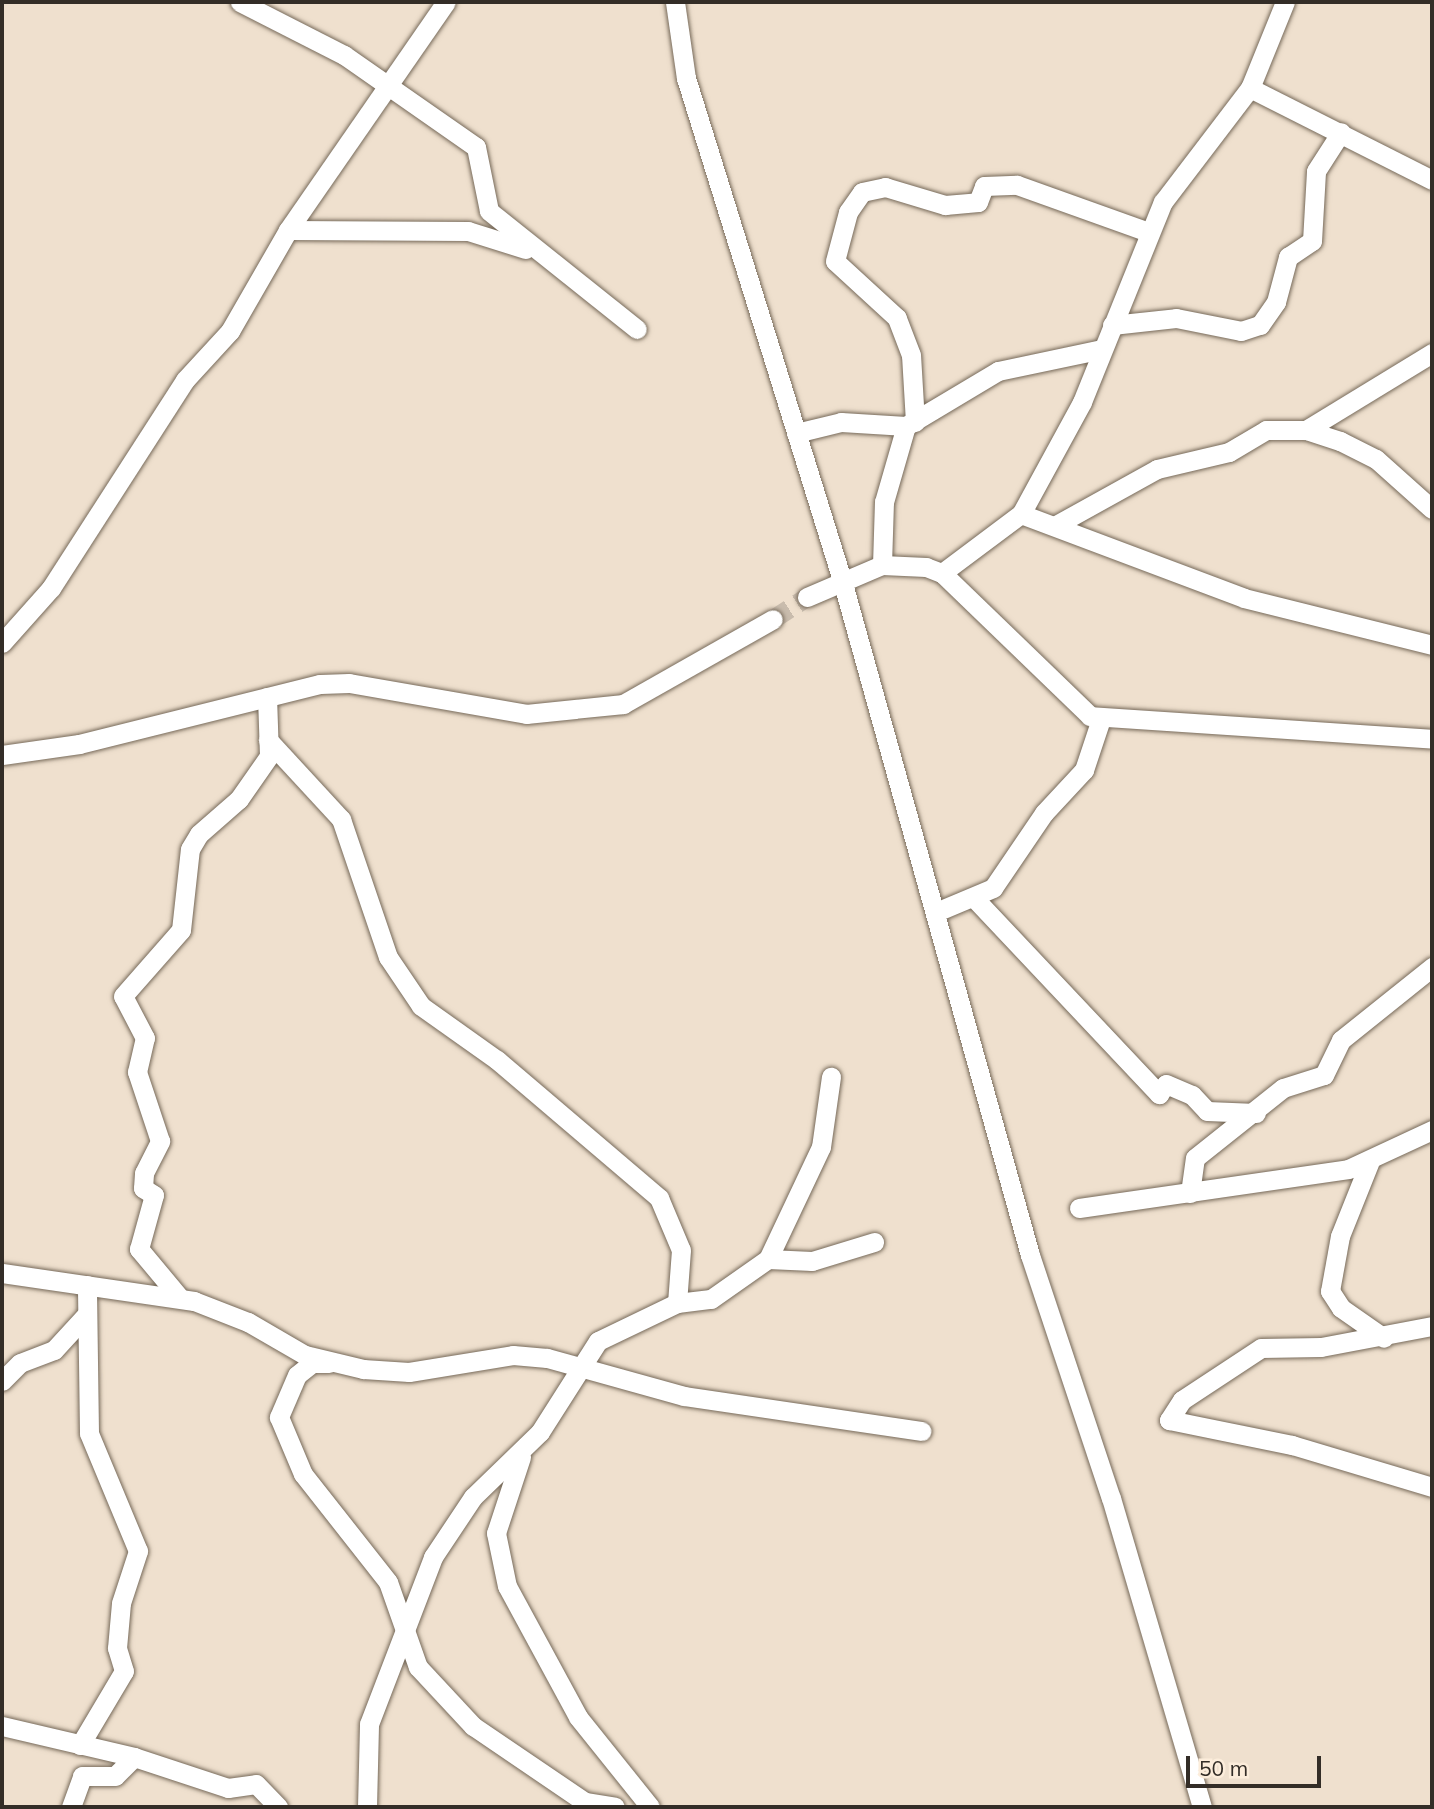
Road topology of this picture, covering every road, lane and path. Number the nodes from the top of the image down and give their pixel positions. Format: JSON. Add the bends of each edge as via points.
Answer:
{"nodes":[{"id":1,"x":240,"y":2,"type":"edge"},
{"id":2,"x":446,"y":2,"type":"edge"},
{"id":3,"x":675,"y":2,"type":"edge"},
{"id":4,"x":1285,"y":2,"type":"edge"},
{"id":5,"x":388,"y":88,"type":"junction"},
{"id":6,"x":1250,"y":88,"type":"junction"},
{"id":7,"x":1341,"y":132,"type":"junction"},
{"id":8,"x":1432,"y":180,"type":"edge"},
{"id":9,"x":288,"y":230,"type":"junction"},
{"id":10,"x":1148,"y":232,"type":"junction"},
{"id":11,"x":548,"y":261,"type":"junction"},
{"id":12,"x":1112,"y":324,"type":"junction"},
{"id":13,"x":637,"y":329,"type":"dead end"},
{"id":14,"x":1102,"y":349,"type":"junction"},
{"id":15,"x":1428,"y":360,"type":"edge"},
{"id":16,"x":911,"y":424,"type":"junction"},
{"id":17,"x":1306,"y":430,"type":"junction"},
{"id":18,"x":796,"y":433,"type":"junction"},
{"id":19,"x":1432,"y":509,"type":"edge"},
{"id":20,"x":1021,"y":514,"type":"junction"},
{"id":21,"x":1056,"y":525,"type":"junction"},
{"id":22,"x":882,"y":565,"type":"junction"},
{"id":23,"x":942,"y":573,"type":"junction"},
{"id":24,"x":842,"y":580,"type":"junction"},
{"id":25,"x":807,"y":597,"type":"tunnel mouth"},
{"id":26,"x":773,"y":619,"type":"tunnel mouth"},
{"id":27,"x":2,"y":643,"type":"edge"},
{"id":28,"x":1432,"y":645,"type":"edge"},
{"id":29,"x":267,"y":697,"type":"junction"},
{"id":30,"x":1101,"y":719,"type":"junction"},
{"id":31,"x":1432,"y":739,"type":"edge"},
{"id":32,"x":268,"y":740,"type":"junction"},
{"id":33,"x":2,"y":755,"type":"edge"},
{"id":34,"x":976,"y":900,"type":"junction"},
{"id":35,"x":936,"y":912,"type":"junction"},
{"id":36,"x":1432,"y":967,"type":"edge"},
{"id":37,"x":831,"y":1077,"type":"dead end"},
{"id":38,"x":1256,"y":1113,"type":"junction"},
{"id":39,"x":1432,"y":1130,"type":"edge"},
{"id":40,"x":1370,"y":1161,"type":"junction"},
{"id":41,"x":1190,"y":1193,"type":"junction"},
{"id":42,"x":1079,"y":1208,"type":"dead end"},
{"id":43,"x":874,"y":1242,"type":"dead end"},
{"id":44,"x":768,"y":1259,"type":"junction"},
{"id":45,"x":2,"y":1273,"type":"edge"},
{"id":46,"x":87,"y":1285,"type":"junction"},
{"id":47,"x":180,"y":1298,"type":"junction"},
{"id":48,"x":677,"y":1303,"type":"junction"},
{"id":49,"x":86,"y":1314,"type":"junction"},
{"id":50,"x":1432,"y":1326,"type":"edge"},
{"id":51,"x":1384,"y":1338,"type":"junction"},
{"id":52,"x":333,"y":1363,"type":"junction"},
{"id":53,"x":584,"y":1364,"type":"junction"},
{"id":54,"x":2,"y":1381,"type":"edge"},
{"id":55,"x":921,"y":1431,"type":"dead end"},
{"id":56,"x":522,"y":1452,"type":"junction"},
{"id":57,"x":1432,"y":1487,"type":"edge"},
{"id":58,"x":403,"y":1625,"type":"junction"},
{"id":59,"x":2,"y":1726,"type":"edge"},
{"id":60,"x":80,"y":1745,"type":"junction"},
{"id":61,"x":134,"y":1757,"type":"junction"},
{"id":62,"x":639,"y":1803,"type":"edge"},
{"id":63,"x":582,"y":1805,"type":"edge"},
{"id":64,"x":71,"y":1807,"type":"edge"},
{"id":65,"x":278,"y":1807,"type":"edge"},
{"id":66,"x":367,"y":1807,"type":"edge"},
{"id":67,"x":615,"y":1807,"type":"edge"},
{"id":68,"x":1202,"y":1807,"type":"edge"}],
"edges":[{"from":1,"to":5,"type":"street","via":[[344,55]]},
{"from":2,"to":5,"type":"street"},
{"from":3,"to":18,"type":"street","via":[[686,78]]},
{"from":4,"to":6,"type":"street"},
{"from":5,"to":9,"type":"street"},
{"from":5,"to":11,"type":"street","via":[[476,147],[489,211]]},
{"from":6,"to":7,"type":"street"},
{"from":6,"to":10,"type":"street","via":[[1163,202]]},
{"from":7,"to":8,"type":"street"},
{"from":7,"to":12,"type":"street","via":[[1316,171],[1312,241],[1288,257],[1276,302],[1260,326],[1241,331],[1176,318]]},
{"from":9,"to":11,"type":"street","via":[[468,231]]},
{"from":9,"to":27,"type":"street","via":[[230,331],[185,380],[51,588]]},
{"from":10,"to":12,"type":"street"},
{"from":10,"to":16,"type":"street","via":[[1017,185],[984,186],[978,202],[946,205],[885,187],[862,192],[848,212],[835,261],[897,318],[911,355]]},
{"from":11,"to":13,"type":"street"},
{"from":12,"to":14,"type":"street"},
{"from":14,"to":16,"type":"street","via":[[1037,358],[998,371]]},
{"from":14,"to":20,"type":"street"},
{"from":15,"to":17,"type":"street"},
{"from":16,"to":18,"type":"street","via":[[841,422]]},
{"from":16,"to":22,"type":"street","via":[[884,502]]},
{"from":17,"to":19,"type":"street","via":[[1376,460]]},
{"from":17,"to":21,"type":"street","via":[[1266,430],[1229,452],[1182,459]]},
{"from":18,"to":24,"type":"street"},
{"from":20,"to":21,"type":"street"},
{"from":20,"to":23,"type":"street"},
{"from":21,"to":28,"type":"street","via":[[1244,597]]},
{"from":22,"to":23,"type":"street"},
{"from":22,"to":24,"type":"street"},
{"from":23,"to":30,"type":"street","via":[[1068,700]]},
{"from":24,"to":25,"type":"street"},
{"from":24,"to":35,"type":"street"},
{"from":26,"to":29,"type":"street","via":[[623,704],[583,710],[492,710],[349,683]]},
{"from":29,"to":32,"type":"street"},
{"from":29,"to":33,"type":"street","via":[[79,744]]},
{"from":30,"to":31,"type":"street"},
{"from":30,"to":34,"type":"street","via":[[1084,770],[1044,813],[993,888]]},
{"from":32,"to":47,"type":"street","via":[[269,757],[255,779],[190,849],[181,930],[123,996],[145,1038],[137,1072],[160,1141],[144,1173],[143,1188],[155,1195],[139,1249]]},
{"from":32,"to":48,"type":"street","via":[[341,819],[388,957],[421,1006],[497,1060],[659,1198],[681,1250]]},
{"from":34,"to":35,"type":"street"},
{"from":34,"to":38,"type":"street","via":[[1159,1094],[1166,1084],[1192,1095],[1207,1111]]},
{"from":35,"to":68,"type":"street","via":[[1030,1255],[1111,1498]]},
{"from":36,"to":38,"type":"street","via":[[1341,1040],[1324,1075],[1283,1088]]},
{"from":37,"to":44,"type":"street","via":[[821,1147]]},
{"from":38,"to":41,"type":"street","via":[[1195,1158]]},
{"from":39,"to":40,"type":"street"},
{"from":40,"to":41,"type":"street"},
{"from":40,"to":51,"type":"street","via":[[1340,1237],[1330,1291],[1341,1308]]},
{"from":41,"to":42,"type":"street"},
{"from":43,"to":44,"type":"street","via":[[812,1261]]},
{"from":44,"to":48,"type":"street","via":[[711,1299]]},
{"from":45,"to":46,"type":"street"},
{"from":46,"to":47,"type":"street"},
{"from":46,"to":49,"type":"street"},
{"from":47,"to":52,"type":"street","via":[[223,1310],[305,1355]]},
{"from":48,"to":53,"type":"street","via":[[598,1340]]},
{"from":49,"to":54,"type":"street","via":[[54,1350],[20,1363]]},
{"from":49,"to":60,"type":"street","via":[[89,1433],[138,1551],[121,1603],[117,1648],[124,1671]]},
{"from":50,"to":51,"type":"street"},
{"from":51,"to":57,"type":"street","via":[[1261,1348],[1182,1400],[1169,1420],[1292,1445]]},
{"from":52,"to":53,"type":"street","via":[[398,1373],[513,1355]]},
{"from":52,"to":58,"type":"street","via":[[312,1363],[297,1375],[279,1418],[303,1474],[388,1582]]},
{"from":53,"to":55,"type":"street","via":[[684,1396]]},
{"from":53,"to":56,"type":"street"},
{"from":56,"to":58,"type":"street","via":[[473,1497],[452,1526]]},
{"from":56,"to":62,"type":"street","via":[[496,1534],[508,1586],[572,1707]]},
{"from":58,"to":63,"type":"street","via":[[418,1667],[453,1711]]},
{"from":58,"to":66,"type":"street","via":[[369,1724]]},
{"from":59,"to":60,"type":"street"},
{"from":60,"to":61,"type":"street"},
{"from":61,"to":64,"type":"street","via":[[115,1776],[82,1776]]},
{"from":61,"to":65,"type":"street","via":[[228,1788],[256,1784]]},
{"from":63,"to":67,"type":"street"}]}
